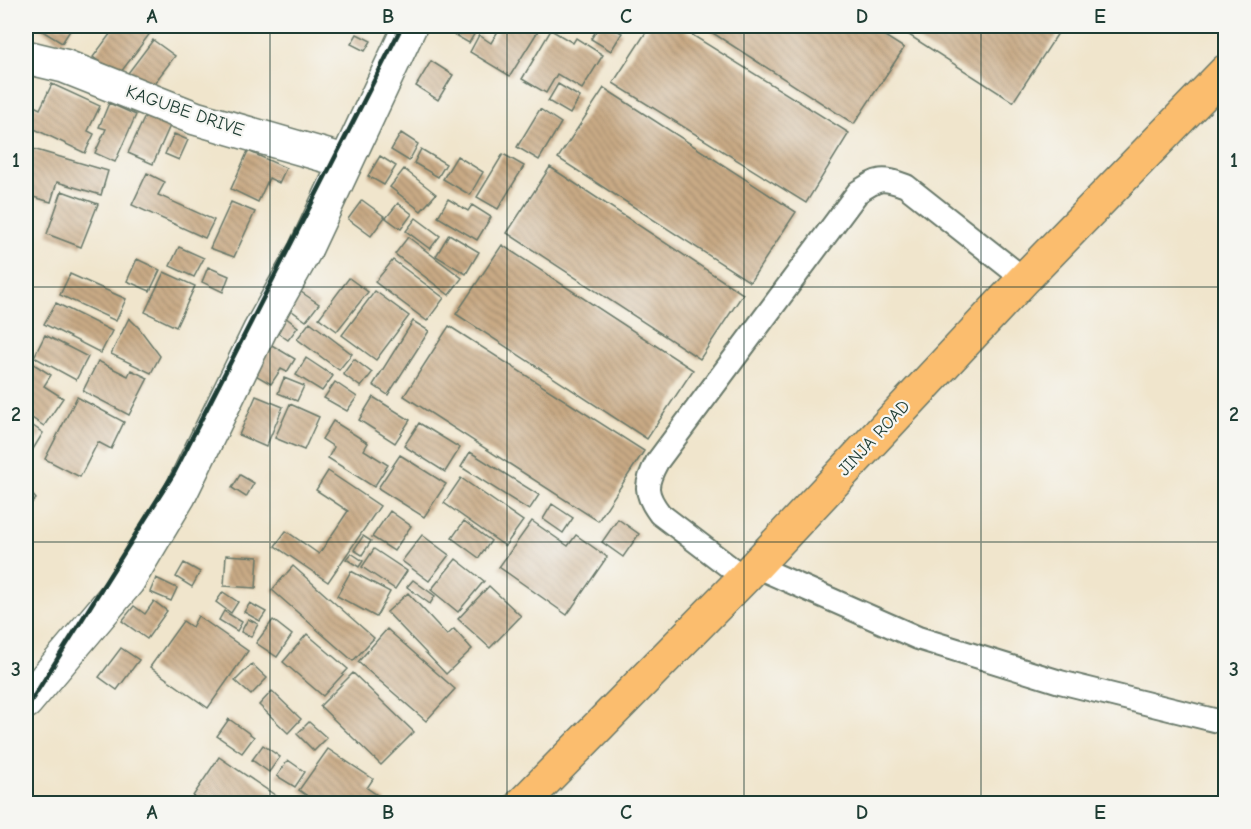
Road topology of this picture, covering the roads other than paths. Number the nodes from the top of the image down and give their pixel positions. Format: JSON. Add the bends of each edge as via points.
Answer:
{"nodes":[{"id":1,"x":410,"y":26,"type":"edge"},
{"id":2,"x":26,"y":57,"type":"edge"},
{"id":3,"x":1226,"y":71,"type":"edge"},
{"id":4,"x":346,"y":160,"type":"junction"},
{"id":5,"x":1024,"y":279,"type":"junction"},
{"id":6,"x":749,"y":572,"type":"junction"},
{"id":7,"x":26,"y":702,"type":"edge"},
{"id":8,"x":1226,"y":723,"type":"edge"},
{"id":9,"x":522,"y":804,"type":"edge"}],
"edges":[{"from":1,"to":4,"type":"street"},
{"from":2,"to":4,"type":"street","name":"KAGUBE DRIVE","via":[[64,66],[195,118]]},
{"from":3,"to":5,"type":"highway","name":"JINJA ROAD"},
{"from":4,"to":7,"type":"street","via":[[305,250],[260,330],[179,496],[128,581]]},
{"from":5,"to":6,"type":"highway","name":"JINJA ROAD"},
{"from":5,"to":6,"type":"lane","via":[[906,186],[889,180],[875,181],[858,192],[650,476],[647,488],[660,514]]},
{"from":6,"to":8,"type":"lane","via":[[918,638],[1060,682]]},
{"from":6,"to":9,"type":"highway","name":"JINJA ROAD"}]}
